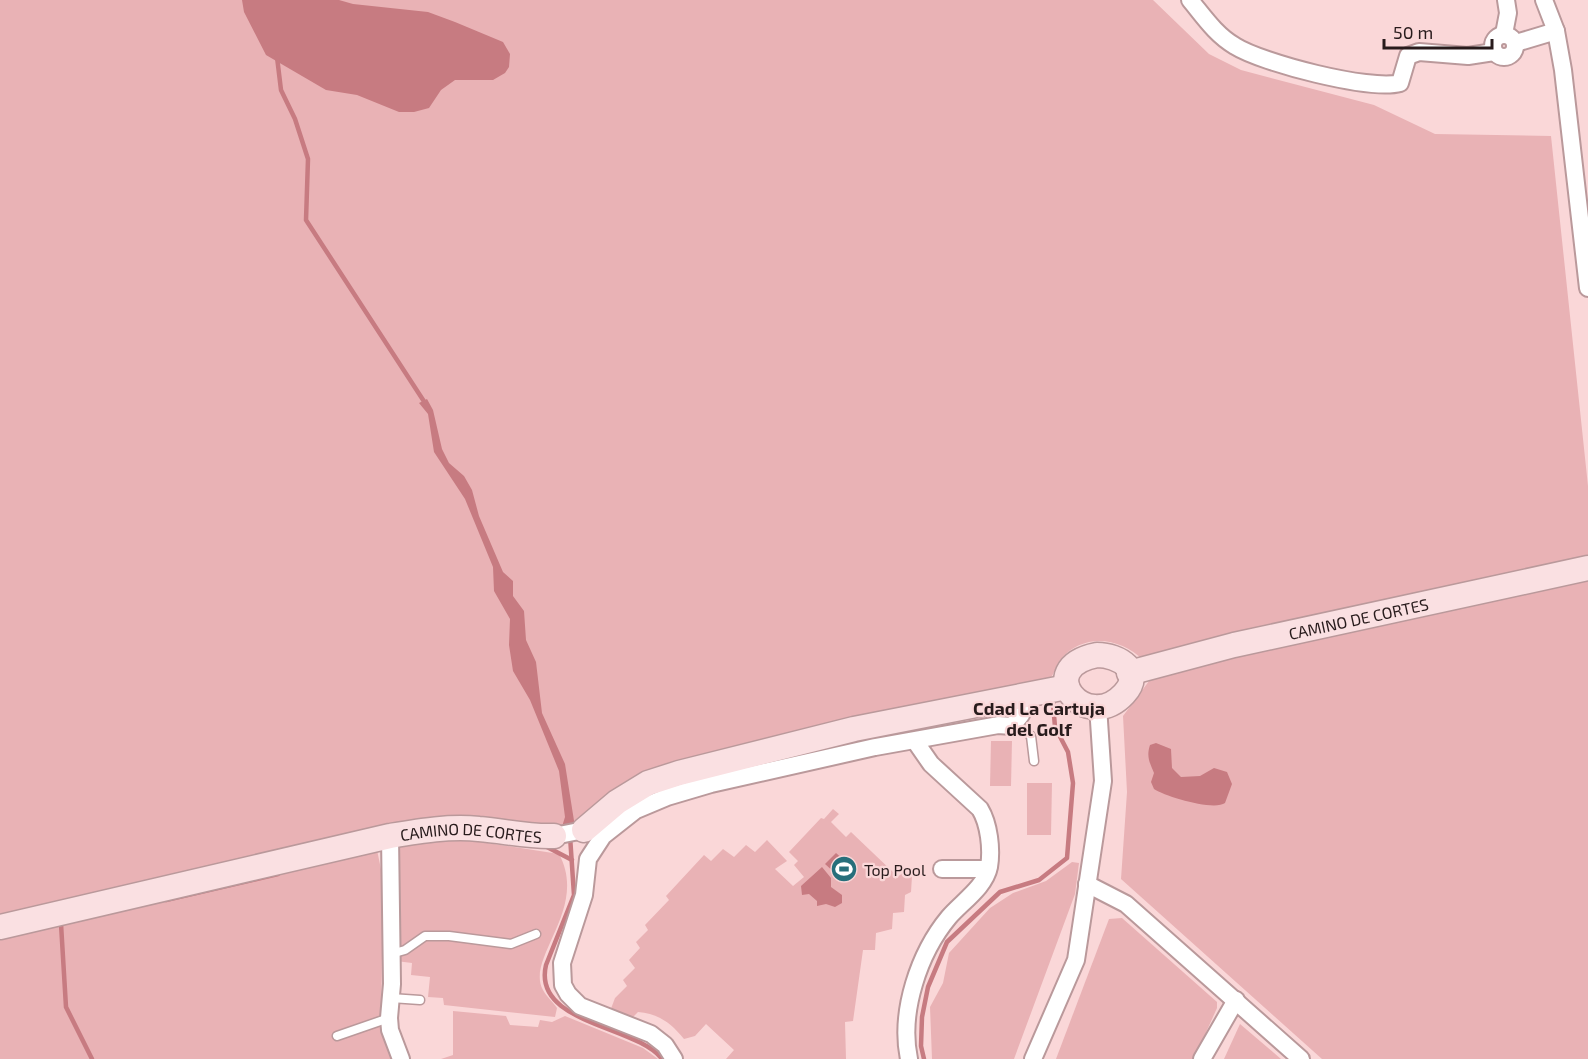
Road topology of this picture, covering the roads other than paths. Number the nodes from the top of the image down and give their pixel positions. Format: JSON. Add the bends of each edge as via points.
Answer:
{"nodes":[{"id":1,"x":1190,"y":0,"type":"edge"},
{"id":2,"x":1506,"y":0,"type":"edge"},
{"id":3,"x":1544,"y":0,"type":"edge"},
{"id":4,"x":1556,"y":31,"type":"junction"},
{"id":5,"x":1510,"y":39,"type":"junction"},
{"id":6,"x":1588,"y":288,"type":"edge"},
{"id":7,"x":1588,"y":568,"type":"edge"},
{"id":8,"x":1130,"y":673,"type":"junction"},
{"id":9,"x":1067,"y":687,"type":"junction"},
{"id":10,"x":1098,"y":706,"type":"junction"},
{"id":11,"x":1019,"y":708,"type":"junction"},
{"id":12,"x":915,"y":741,"type":"junction"},
{"id":13,"x":1034,"y":760,"type":"dead end"},
{"id":14,"x":584,"y":830,"type":"joint"},
{"id":15,"x":390,"y":836,"type":"junction"},
{"id":16,"x":554,"y":836,"type":"joint"},
{"id":17,"x":942,"y":869,"type":"dead end"},
{"id":18,"x":988,"y":869,"type":"junction"},
{"id":19,"x":1087,"y":884,"type":"junction"},
{"id":20,"x":0,"y":927,"type":"edge"},
{"id":21,"x":536,"y":934,"type":"dead end"},
{"id":22,"x":390,"y":954,"type":"junction"},
{"id":23,"x":391,"y":998,"type":"junction"},
{"id":24,"x":420,"y":1000,"type":"dead end"},
{"id":25,"x":1236,"y":1000,"type":"junction"},
{"id":26,"x":389,"y":1018,"type":"junction"},
{"id":27,"x":337,"y":1036,"type":"dead end"},
{"id":28,"x":401,"y":1059,"type":"edge"},
{"id":29,"x":674,"y":1059,"type":"edge"},
{"id":30,"x":909,"y":1059,"type":"edge"},
{"id":31,"x":1033,"y":1059,"type":"edge"},
{"id":32,"x":1202,"y":1059,"type":"edge"},
{"id":33,"x":1301,"y":1059,"type":"edge"}],
"edges":[{"from":1,"to":5,"type":"street","via":[[1217,33],[1236,47],[1268,62],[1358,81],[1400,83],[1408,56],[1419,52],[1468,56],[1494,52],[1509,56],[1514,52]]},
{"from":2,"to":5,"type":"street"},
{"from":3,"to":4,"type":"street"},
{"from":4,"to":5,"type":"street"},
{"from":4,"to":6,"type":"street"},
{"from":7,"to":8,"type":"street","name":"CAMINO DE CORTES","via":[[1234,645]]},
{"from":8,"to":9,"type":"street","via":[[1123,660],[1112,655],[1084,657],[1067,675]]},
{"from":8,"to":10,"type":"street","via":[[1128,690],[1119,700]]},
{"from":9,"to":10,"type":"street","via":[[1071,698],[1082,705]]},
{"from":9,"to":11,"type":"street","name":"CAMINO DE CORTES"},
{"from":10,"to":19,"type":"street","via":[[1103,781]]},
{"from":11,"to":12,"type":"street","via":[[1007,728],[998,725]]},
{"from":11,"to":13,"type":"lane","via":[[1031,736]]},
{"from":11,"to":14,"type":"street","name":"CAMINO DE CORTES","via":[[854,729],[680,773],[648,783],[616,802]]},
{"from":12,"to":18,"type":"street","via":[[932,764],[980,809],[988,829]]},
{"from":12,"to":29,"type":"street","via":[[667,797],[636,810],[595,845],[562,963],[563,985],[580,1006],[651,1034]]},
{"from":14,"to":16,"type":"street","name":"CAMINO DE CORTES"},
{"from":15,"to":16,"type":"street","name":"CAMINO DE CORTES","via":[[476,828],[526,837]]},
{"from":15,"to":20,"type":"street","name":"CAMINO DE CORTES"},
{"from":15,"to":22,"type":"street"},
{"from":17,"to":18,"type":"street"},
{"from":18,"to":30,"type":"street","via":[[980,885],[948,918],[927,950],[906,1019]]},
{"from":19,"to":25,"type":"street","via":[[1126,904]]},
{"from":19,"to":31,"type":"street","via":[[1076,960]]},
{"from":21,"to":22,"type":"lane","via":[[511,944],[425,936],[405,950]]},
{"from":22,"to":23,"type":"street"},
{"from":23,"to":24,"type":"lane"},
{"from":23,"to":26,"type":"street"},
{"from":25,"to":32,"type":"street"},
{"from":25,"to":33,"type":"street"},
{"from":26,"to":27,"type":"lane"},
{"from":26,"to":28,"type":"street"}]}
